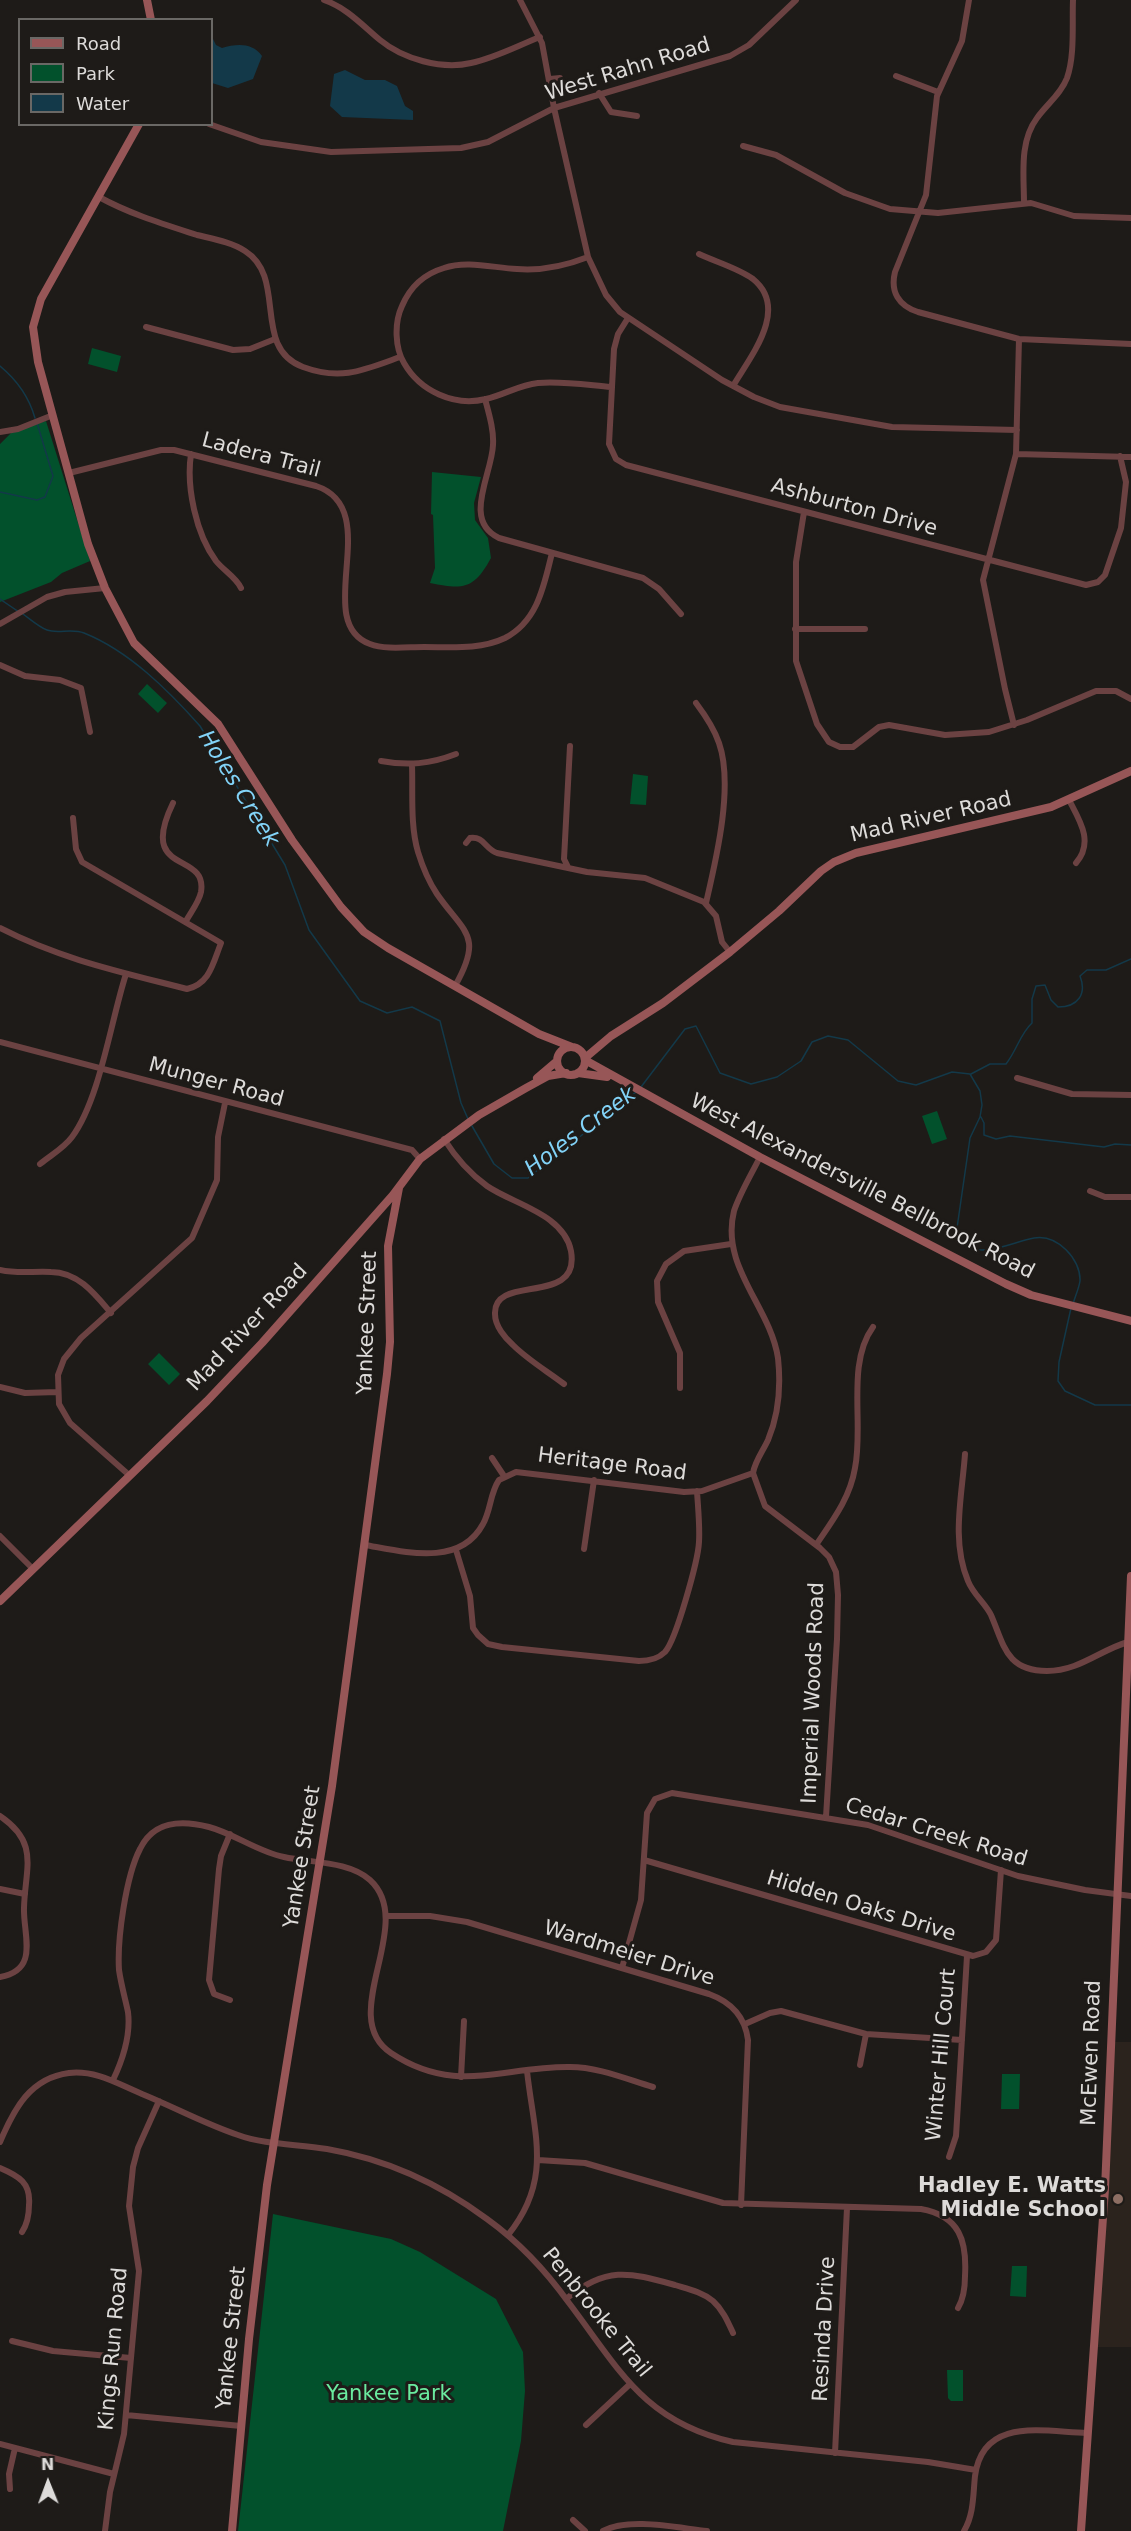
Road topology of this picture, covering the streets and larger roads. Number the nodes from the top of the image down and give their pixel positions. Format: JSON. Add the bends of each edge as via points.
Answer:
{"nodes":[{"id":1,"x":147,"y":0,"type":"edge"},
{"id":2,"x":324,"y":0,"type":"edge"},
{"id":3,"x":520,"y":0,"type":"edge"},
{"id":4,"x":796,"y":0,"type":"edge"},
{"id":5,"x":969,"y":0,"type":"edge"},
{"id":6,"x":1073,"y":0,"type":"edge"},
{"id":7,"x":151,"y":18,"type":"edge"},
{"id":8,"x":540,"y":38,"type":"junction"},
{"id":9,"x":896,"y":76,"type":"dead end"},
{"id":10,"x":560,"y":78,"type":"dead end"},
{"id":11,"x":550,"y":79,"type":"junction"},
{"id":12,"x":938,"y":92,"type":"junction"},
{"id":13,"x":599,"y":93,"type":"junction"},
{"id":14,"x":554,"y":108,"type":"junction"},
{"id":15,"x":637,"y":116,"type":"dead end"},
{"id":16,"x":213,"y":125,"type":"edge"},
{"id":17,"x":138,"y":126,"type":"edge"},
{"id":18,"x":743,"y":146,"type":"dead end"},
{"id":19,"x":99,"y":197,"type":"junction"},
{"id":20,"x":1024,"y":203,"type":"junction"},
{"id":21,"x":919,"y":213,"type":"junction"},
{"id":22,"x":1131,"y":218,"type":"edge"},
{"id":23,"x":699,"y":254,"type":"dead end"},
{"id":24,"x":588,"y":257,"type":"junction"},
{"id":25,"x":901,"y":303,"type":"junction"},
{"id":26,"x":893,"y":307,"type":"dead end"},
{"id":27,"x":628,"y":318,"type":"junction"},
{"id":28,"x":146,"y":327,"type":"dead end"},
{"id":29,"x":275,"y":339,"type":"junction"},
{"id":30,"x":1019,"y":339,"type":"junction"},
{"id":31,"x":1131,"y":344,"type":"edge"},
{"id":32,"x":400,"y":357,"type":"junction"},
{"id":33,"x":733,"y":386,"type":"junction"},
{"id":34,"x":611,"y":387,"type":"junction"},
{"id":35,"x":485,"y":399,"type":"junction"},
{"id":36,"x":53,"y":415,"type":"junction"},
{"id":37,"x":1017,"y":430,"type":"junction"},
{"id":38,"x":0,"y":432,"type":"edge"},
{"id":39,"x":191,"y":454,"type":"junction"},
{"id":40,"x":1016,"y":454,"type":"junction"},
{"id":41,"x":1120,"y":456,"type":"junction"},
{"id":42,"x":1131,"y":457,"type":"edge"},
{"id":43,"x":69,"y":473,"type":"junction"},
{"id":44,"x":804,"y":512,"type":"junction"},
{"id":45,"x":552,"y":553,"type":"junction"},
{"id":46,"x":987,"y":560,"type":"junction"},
{"id":47,"x":105,"y":588,"type":"junction"},
{"id":48,"x":241,"y":588,"type":"dead end"},
{"id":49,"x":681,"y":614,"type":"dead end"},
{"id":50,"x":0,"y":624,"type":"edge"},
{"id":51,"x":795,"y":629,"type":"junction"},
{"id":52,"x":865,"y":629,"type":"dead end"},
{"id":53,"x":0,"y":665,"type":"edge"},
{"id":54,"x":1131,"y":699,"type":"edge"},
{"id":55,"x":696,"y":703,"type":"dead end"},
{"id":56,"x":1014,"y":725,"type":"junction"},
{"id":57,"x":90,"y":732,"type":"dead end"},
{"id":58,"x":570,"y":746,"type":"dead end"},
{"id":59,"x":456,"y":754,"type":"dead end"},
{"id":60,"x":381,"y":761,"type":"dead end"},
{"id":61,"x":412,"y":765,"type":"junction"},
{"id":62,"x":1131,"y":771,"type":"edge"},
{"id":63,"x":1069,"y":800,"type":"junction"},
{"id":64,"x":173,"y":803,"type":"dead end"},
{"id":65,"x":73,"y":818,"type":"dead end"},
{"id":66,"x":466,"y":843,"type":"dead end"},
{"id":67,"x":1076,"y":863,"type":"dead end"},
{"id":68,"x":568,"y":867,"type":"junction"},
{"id":69,"x":706,"y":903,"type":"junction"},
{"id":70,"x":186,"y":921,"type":"junction"},
{"id":71,"x":0,"y":928,"type":"edge"},
{"id":72,"x":730,"y":952,"type":"junction"},
{"id":73,"x":126,"y":974,"type":"junction"},
{"id":74,"x":455,"y":986,"type":"junction"},
{"id":75,"x":539,"y":1034,"type":"junction"},
{"id":76,"x":611,"y":1036,"type":"junction"},
{"id":77,"x":0,"y":1042,"type":"edge"},
{"id":78,"x":575,"y":1048,"type":"junction"},
{"id":79,"x":557,"y":1059,"type":"junction"},
{"id":80,"x":585,"y":1059,"type":"junction"},
{"id":81,"x":100,"y":1069,"type":"junction"},
{"id":82,"x":578,"y":1072,"type":"junction"},
{"id":83,"x":566,"y":1074,"type":"junction"},
{"id":84,"x":1017,"y":1078,"type":"dead end"},
{"id":85,"x":618,"y":1080,"type":"junction"},
{"id":86,"x":526,"y":1088,"type":"junction"},
{"id":87,"x":1131,"y":1095,"type":"edge"},
{"id":88,"x":225,"y":1103,"type":"junction"},
{"id":89,"x":444,"y":1140,"type":"junction"},
{"id":90,"x":760,"y":1157,"type":"junction"},
{"id":91,"x":420,"y":1159,"type":"junction"},
{"id":92,"x":40,"y":1164,"type":"dead end"},
{"id":93,"x":399,"y":1188,"type":"junction"},
{"id":94,"x":1090,"y":1191,"type":"dead end"},
{"id":95,"x":1131,"y":1197,"type":"edge"},
{"id":96,"x":731,"y":1244,"type":"junction"},
{"id":97,"x":0,"y":1270,"type":"edge"},
{"id":98,"x":111,"y":1313,"type":"junction"},
{"id":99,"x":1131,"y":1321,"type":"edge"},
{"id":100,"x":873,"y":1327,"type":"dead end"},
{"id":101,"x":564,"y":1384,"type":"dead end"},
{"id":102,"x":0,"y":1387,"type":"edge"},
{"id":103,"x":680,"y":1388,"type":"dead end"},
{"id":104,"x":57,"y":1392,"type":"junction"},
{"id":105,"x":965,"y":1454,"type":"dead end"},
{"id":106,"x":492,"y":1458,"type":"dead end"},
{"id":107,"x":753,"y":1473,"type":"junction"},
{"id":108,"x":129,"y":1475,"type":"junction"},
{"id":109,"x":504,"y":1476,"type":"junction"},
{"id":110,"x":594,"y":1480,"type":"junction"},
{"id":111,"x":697,"y":1491,"type":"junction"},
{"id":112,"x":0,"y":1536,"type":"edge"},
{"id":113,"x":365,"y":1545,"type":"junction"},
{"id":114,"x":816,"y":1545,"type":"junction"},
{"id":115,"x":584,"y":1549,"type":"dead end"},
{"id":116,"x":456,"y":1550,"type":"junction"},
{"id":117,"x":33,"y":1569,"type":"junction"},
{"id":118,"x":1131,"y":1576,"type":"edge"},
{"id":119,"x":0,"y":1601,"type":"edge"},
{"id":120,"x":1128,"y":1642,"type":"junction"},
{"id":121,"x":1126,"y":1778,"type":"edge"},
{"id":122,"x":0,"y":1816,"type":"edge"},
{"id":123,"x":826,"y":1817,"type":"junction"},
{"id":124,"x":230,"y":1834,"type":"junction"},
{"id":125,"x":644,"y":1860,"type":"junction"},
{"id":126,"x":320,"y":1863,"type":"junction"},
{"id":127,"x":1001,"y":1870,"type":"junction"},
{"id":128,"x":0,"y":1889,"type":"edge"},
{"id":129,"x":25,"y":1894,"type":"junction"},
{"id":130,"x":1117,"y":1895,"type":"junction"},
{"id":131,"x":1131,"y":1896,"type":"edge"},
{"id":132,"x":387,"y":1916,"type":"junction"},
{"id":133,"x":967,"y":1956,"type":"junction"},
{"id":134,"x":622,"y":1968,"type":"junction"},
{"id":135,"x":0,"y":1977,"type":"edge"},
{"id":136,"x":230,"y":2000,"type":"dead end"},
{"id":137,"x":464,"y":2021,"type":"dead end"},
{"id":138,"x":745,"y":2024,"type":"junction"},
{"id":139,"x":866,"y":2034,"type":"junction"},
{"id":140,"x":962,"y":2040,"type":"junction"},
{"id":141,"x":861,"y":2065,"type":"dead end"},
{"id":142,"x":527,"y":2071,"type":"junction"},
{"id":143,"x":461,"y":2077,"type":"junction"},
{"id":144,"x":113,"y":2080,"type":"junction"},
{"id":145,"x":653,"y":2087,"type":"dead end"},
{"id":146,"x":159,"y":2101,"type":"junction"},
{"id":147,"x":274,"y":2141,"type":"junction"},
{"id":148,"x":0,"y":2142,"type":"edge"},
{"id":149,"x":949,"y":2157,"type":"dead end"},
{"id":150,"x":538,"y":2160,"type":"junction"},
{"id":151,"x":0,"y":2168,"type":"edge"},
{"id":152,"x":741,"y":2205,"type":"junction"},
{"id":153,"x":847,"y":2208,"type":"junction"},
{"id":154,"x":22,"y":2232,"type":"dead end"},
{"id":155,"x":508,"y":2235,"type":"junction"},
{"id":156,"x":566,"y":2299,"type":"junction"},
{"id":157,"x":958,"y":2308,"type":"dead end"},
{"id":158,"x":733,"y":2332,"type":"dead end"},
{"id":159,"x":12,"y":2341,"type":"dead end"},
{"id":160,"x":131,"y":2358,"type":"junction"},
{"id":161,"x":630,"y":2385,"type":"junction"},
{"id":162,"x":126,"y":2415,"type":"junction"},
{"id":163,"x":586,"y":2425,"type":"dead end"},
{"id":164,"x":241,"y":2426,"type":"junction"},
{"id":165,"x":1087,"y":2433,"type":"junction"},
{"id":166,"x":0,"y":2444,"type":"edge"},
{"id":167,"x":15,"y":2448,"type":"junction"},
{"id":168,"x":835,"y":2453,"type":"junction"},
{"id":169,"x":976,"y":2470,"type":"junction"},
{"id":170,"x":114,"y":2474,"type":"junction"},
{"id":171,"x":10,"y":2489,"type":"dead end"},
{"id":172,"x":573,"y":2520,"type":"dead end"},
{"id":173,"x":105,"y":2531,"type":"edge"},
{"id":174,"x":232,"y":2531,"type":"edge"},
{"id":175,"x":585,"y":2531,"type":"edge"},
{"id":176,"x":603,"y":2531,"type":"edge"},
{"id":177,"x":707,"y":2531,"type":"edge"},
{"id":178,"x":964,"y":2531,"type":"edge"},
{"id":179,"x":1081,"y":2531,"type":"edge"}],
"edges":[{"from":1,"to":7,"type":"street"},
{"from":2,"to":8,"type":"street","via":[[347,12],[393,50],[441,64],[470,63]]},
{"from":3,"to":8,"type":"street"},
{"from":4,"to":13,"type":"street","name":"West Rahn Road","via":[[749,45],[730,56]]},
{"from":5,"to":12,"type":"street","via":[[962,41]]},
{"from":6,"to":20,"type":"street","via":[[1068,72],[1062,89],[1028,133]]},
{"from":8,"to":11,"type":"street"},
{"from":9,"to":12,"type":"street"},
{"from":10,"to":11,"type":"street"},
{"from":11,"to":14,"type":"street"},
{"from":12,"to":21,"type":"street","via":[[928,185]]},
{"from":13,"to":14,"type":"street","name":"West Rahn Road"},
{"from":13,"to":15,"type":"street","via":[[611,112]]},
{"from":14,"to":16,"type":"street","name":"West Rahn Road","via":[[488,142],[413,151],[307,150],[261,142]]},
{"from":14,"to":24,"type":"street"},
{"from":17,"to":19,"type":"street"},
{"from":18,"to":21,"type":"street","via":[[787,159],[861,200]]},
{"from":19,"to":29,"type":"street","via":[[152,221],[235,246],[253,257],[265,275]]},
{"from":19,"to":36,"type":"street","via":[[41,299],[34,319],[35,348]]},
{"from":20,"to":21,"type":"street"},
{"from":20,"to":22,"type":"street","via":[[1074,216]]},
{"from":21,"to":25,"type":"street","via":[[894,278],[895,293]]},
{"from":23,"to":33,"type":"street","via":[[752,279],[767,302],[765,330]]},
{"from":24,"to":27,"type":"street","via":[[606,295]]},
{"from":24,"to":32,"type":"street","via":[[547,269],[460,265],[431,273],[409,292],[400,309]]},
{"from":25,"to":26,"type":"street"},
{"from":25,"to":30,"type":"street","via":[[918,312]]},
{"from":27,"to":33,"type":"street"},
{"from":27,"to":34,"type":"street","name":"Ashburton Drive","via":[[615,341]]},
{"from":28,"to":29,"type":"street","via":[[233,350],[250,349]]},
{"from":29,"to":32,"type":"street","via":[[284,355],[297,365],[337,375],[356,373]]},
{"from":30,"to":31,"type":"street"},
{"from":30,"to":37,"type":"street"},
{"from":32,"to":35,"type":"street","via":[[409,372],[431,392],[455,400]]},
{"from":33,"to":37,"type":"street","via":[[790,410],[879,426]]},
{"from":34,"to":35,"type":"street","via":[[538,383]]},
{"from":34,"to":44,"type":"street","name":"Ashburton Drive","via":[[609,444],[620,462]]},
{"from":35,"to":45,"type":"street","via":[[493,444],[480,506],[483,523],[499,538]]},
{"from":36,"to":38,"type":"street"},
{"from":36,"to":43,"type":"street"},
{"from":37,"to":40,"type":"street"},
{"from":39,"to":43,"type":"street","name":"Ladera Trail","via":[[161,450]]},
{"from":39,"to":45,"type":"street","name":"Ladera Trail","via":[[316,486],[339,500],[347,522],[347,620],[356,636],[370,645],[478,646],[504,638],[522,626],[535,609]]},
{"from":39,"to":48,"type":"street","via":[[188,479],[204,541]]},
{"from":40,"to":41,"type":"street"},
{"from":40,"to":46,"type":"street"},
{"from":41,"to":42,"type":"street"},
{"from":41,"to":46,"type":"street","name":"Ashburton Drive","via":[[1126,482],[1123,520],[1102,579],[1081,585]]},
{"from":43,"to":47,"type":"street","via":[[88,544]]},
{"from":44,"to":46,"type":"street","name":"Ashburton Drive"},
{"from":44,"to":51,"type":"street","via":[[796,562]]},
{"from":45,"to":49,"type":"street","via":[[643,578]]},
{"from":46,"to":56,"type":"street","via":[[983,587]]},
{"from":47,"to":50,"type":"street","via":[[47,597]]},
{"from":47,"to":74,"type":"street","via":[[134,643],[226,734],[292,840],[348,915],[372,939]]},
{"from":51,"to":52,"type":"street"},
{"from":51,"to":56,"type":"street","via":[[799,673],[824,738],[833,745],[853,747],[890,724],[945,735],[989,732]]},
{"from":53,"to":57,"type":"street","via":[[25,676],[66,681],[81,688]]},
{"from":54,"to":56,"type":"street","via":[[1116,691],[1096,691]]},
{"from":55,"to":69,"type":"street","via":[[711,725],[723,756],[722,828]]},
{"from":58,"to":68,"type":"street","via":[[564,859]]},
{"from":59,"to":61,"type":"street"},
{"from":60,"to":61,"type":"street"},
{"from":61,"to":74,"type":"street","via":[[414,834],[419,854],[436,893],[460,921],[468,938],[467,962]]},
{"from":62,"to":63,"type":"street","name":"Mad River Road"},
{"from":63,"to":67,"type":"street","via":[[1085,839]]},
{"from":63,"to":72,"type":"street","name":"Mad River Road","via":[[840,859]]},
{"from":64,"to":70,"type":"street","via":[[162,830],[163,846],[194,870],[201,885],[199,899]]},
{"from":65,"to":70,"type":"street","via":[[76,849],[82,861]]},
{"from":66,"to":68,"type":"street","via":[[470,838],[480,838],[491,851]]},
{"from":68,"to":69,"type":"street","via":[[645,878]]},
{"from":69,"to":72,"type":"street","via":[[716,916],[722,942]]},
{"from":70,"to":73,"type":"street","via":[[222,943],[205,981],[187,989]]},
{"from":71,"to":73,"type":"street","via":[[51,952]]},
{"from":72,"to":76,"type":"street","name":"Mad River Road","via":[[663,1003]]},
{"from":73,"to":81,"type":"street"},
{"from":74,"to":75,"type":"street"},
{"from":75,"to":78,"type":"street"},
{"from":75,"to":79,"type":"street","via":[[550,1044]]},
{"from":76,"to":78,"type":"street","name":"Mad River Road"},
{"from":76,"to":80,"type":"street","name":"Mad River Road"},
{"from":77,"to":81,"type":"street","name":"Munger Road"},
{"from":78,"to":79,"type":"street","via":[[561,1050]]},
{"from":78,"to":80,"type":"street","name":"West Alexandersville Bellbrook Road"},
{"from":79,"to":83,"type":"street"},
{"from":79,"to":86,"type":"street","name":"Mad River Road"},
{"from":80,"to":82,"type":"street"},
{"from":80,"to":85,"type":"street","name":"West Alexandersville Bellbrook Road"},
{"from":81,"to":88,"type":"street","name":"Munger Road"},
{"from":81,"to":92,"type":"street","via":[[81,1123],[67,1142]]},
{"from":82,"to":83,"type":"street","name":"West Alexandersville Bellbrook Road"},
{"from":82,"to":85,"type":"street","name":"West Alexandersville Bellbrook Road"},
{"from":83,"to":86,"type":"street","name":"Mad River Road","via":[[548,1076]]},
{"from":84,"to":87,"type":"street","via":[[1072,1094]]},
{"from":85,"to":90,"type":"street","name":"West Alexandersville Bellbrook Road"},
{"from":86,"to":89,"type":"street","name":"Mad River Road"},
{"from":88,"to":91,"type":"street","name":"Munger Road","via":[[412,1150]]},
{"from":88,"to":98,"type":"street","via":[[218,1137],[217,1180],[192,1238]]},
{"from":89,"to":91,"type":"street","name":"Mad River Road"},
{"from":89,"to":101,"type":"street","via":[[462,1166],[493,1190],[547,1219],[569,1244],[572,1261],[567,1276],[556,1283],[507,1295],[496,1305],[495,1314],[498,1326],[510,1342]]},
{"from":90,"to":96,"type":"street","via":[[735,1209]]},
{"from":90,"to":99,"type":"street","name":"West Alexandersville Bellbrook Road","via":[[1006,1284]]},
{"from":91,"to":93,"type":"street","name":"Mad River Road"},
{"from":93,"to":108,"type":"street","name":"Mad River Road","via":[[255,1350]]},
{"from":93,"to":113,"type":"street","name":"Yankee Street","via":[[387,1246],[388,1367]]},
{"from":94,"to":95,"type":"street","via":[[1105,1197]]},
{"from":96,"to":103,"type":"street","via":[[684,1251],[666,1264],[657,1281],[658,1302],[680,1353]]},
{"from":96,"to":107,"type":"street","via":[[743,1277],[767,1321],[778,1359],[775,1419]]},
{"from":97,"to":98,"type":"street","via":[[65,1274],[81,1282]]},
{"from":98,"to":104,"type":"street","via":[[69,1351],[60,1367]]},
{"from":100,"to":114,"type":"street","via":[[860,1368],[857,1455],[851,1486]]},
{"from":102,"to":104,"type":"street","via":[[25,1393]]},
{"from":104,"to":108,"type":"street","via":[[61,1410],[70,1424]]},
{"from":105,"to":120,"type":"street","via":[[958,1534],[963,1564],[973,1592],[990,1614],[1010,1657],[1029,1669],[1062,1670]]},
{"from":106,"to":109,"type":"street"},
{"from":107,"to":111,"type":"street","name":"Heritage Road"},
{"from":107,"to":114,"type":"street","name":"Imperial Woods Road","via":[[765,1506]]},
{"from":108,"to":117,"type":"street","name":"Mad River Road"},
{"from":109,"to":110,"type":"street","name":"Heritage Road","via":[[523,1471]]},
{"from":109,"to":116,"type":"street","via":[[496,1484],[483,1525]]},
{"from":110,"to":111,"type":"street","name":"Heritage Road"},
{"from":110,"to":115,"type":"street"},
{"from":111,"to":116,"type":"street","via":[[698,1553],[673,1639],[663,1654],[651,1660],[488,1644],[473,1628],[470,1596]]},
{"from":112,"to":117,"type":"street"},
{"from":113,"to":116,"type":"street","via":[[431,1554]]},
{"from":113,"to":126,"type":"street","name":"Yankee Street"},
{"from":114,"to":123,"type":"street","name":"Imperial Woods Road","via":[[834,1566],[838,1595]]},
{"from":117,"to":119,"type":"street","name":"Mad River Road"},
{"from":118,"to":120,"type":"street","name":"McEwen Road"},
{"from":120,"to":121,"type":"street","name":"McEwen Road"},
{"from":121,"to":130,"type":"street","name":"McEwen Road"},
{"from":122,"to":129,"type":"street","via":[[16,1828],[26,1846],[29,1871]]},
{"from":123,"to":125,"type":"street","name":"Cedar Creek Road","via":[[664,1794],[647,1813]]},
{"from":123,"to":127,"type":"street","name":"Cedar Creek Road","via":[[884,1829]]},
{"from":124,"to":126,"type":"street","via":[[277,1856]]},
{"from":124,"to":136,"type":"street","via":[[219,1869],[208,1980],[214,1994]]},
{"from":124,"to":144,"type":"street","via":[[195,1823],[175,1823],[156,1830],[139,1850],[126,1893],[119,1958],[128,2030],[124,2055]]},
{"from":125,"to":133,"type":"street","name":"Hidden Oaks Drive"},
{"from":125,"to":134,"type":"street","name":"Cedar Creek Road","via":[[641,1900]]},
{"from":126,"to":132,"type":"street","via":[[364,1875],[382,1897]]},
{"from":126,"to":147,"type":"street","name":"Yankee Street"},
{"from":127,"to":130,"type":"street","name":"Cedar Creek Road","via":[[1041,1882]]},
{"from":127,"to":133,"type":"street","name":"Hidden Oaks Drive","via":[[996,1940],[986,1952]]},
{"from":128,"to":129,"type":"street"},
{"from":129,"to":135,"type":"street","via":[[27,1954],[17,1970]]},
{"from":130,"to":131,"type":"street","name":"Cedar Creek Road"},
{"from":130,"to":165,"type":"street","name":"McEwen Road","via":[[1105,2189]]},
{"from":132,"to":134,"type":"street","name":"Wardmeier Drive","via":[[430,1916],[467,1922]]},
{"from":132,"to":143,"type":"street","via":[[371,2009],[374,2034],[393,2054],[433,2072]]},
{"from":133,"to":140,"type":"street","name":"Winter Hill Court"},
{"from":134,"to":138,"type":"street","name":"Wardmeier Drive","via":[[719,1998],[732,2006]]},
{"from":137,"to":143,"type":"street"},
{"from":138,"to":139,"type":"street","via":[[781,2011]]},
{"from":138,"to":152,"type":"street","via":[[748,2040]]},
{"from":139,"to":140,"type":"street"},
{"from":139,"to":141,"type":"street"},
{"from":140,"to":149,"type":"street","name":"Winter Hill Court","via":[[957,2136]]},
{"from":142,"to":143,"type":"street"},
{"from":142,"to":145,"type":"street","via":[[585,2068]]},
{"from":142,"to":150,"type":"street"},
{"from":144,"to":146,"type":"street","name":"Penbrooke Trail"},
{"from":144,"to":148,"type":"street","name":"Penbrooke Trail","via":[[78,2073],[58,2075],[43,2082],[17,2105]]},
{"from":146,"to":147,"type":"street","name":"Penbrooke Trail","via":[[238,2135]]},
{"from":146,"to":160,"type":"street","name":"Kings Run Road","via":[[135,2158],[129,2198],[139,2271]]},
{"from":147,"to":155,"type":"street","name":"Penbrooke Trail","via":[[336,2150],[405,2171],[464,2203]]},
{"from":147,"to":164,"type":"street","name":"Yankee Street"},
{"from":150,"to":152,"type":"street","via":[[585,2163],[707,2199]]},
{"from":150,"to":155,"type":"street","via":[[531,2200]]},
{"from":151,"to":154,"type":"street","via":[[21,2178],[29,2190],[29,2216]]},
{"from":152,"to":153,"type":"street"},
{"from":153,"to":157,"type":"street","via":[[921,2209],[948,2220],[966,2250],[965,2292]]},
{"from":153,"to":168,"type":"street","name":"Resinda Drive"},
{"from":155,"to":156,"type":"street","name":"Penbrooke Trail"},
{"from":156,"to":158,"type":"street","via":[[596,2279],[633,2274],[705,2296],[718,2306]]},
{"from":156,"to":161,"type":"street","name":"Penbrooke Trail"},
{"from":159,"to":160,"type":"street","via":[[53,2351]]},
{"from":160,"to":162,"type":"street","name":"Kings Run Road"},
{"from":161,"to":163,"type":"street"},
{"from":161,"to":168,"type":"street","name":"Penbrooke Trail","via":[[667,2416],[711,2436]]},
{"from":162,"to":164,"type":"street"},
{"from":162,"to":170,"type":"street","name":"Kings Run Road"},
{"from":164,"to":174,"type":"street","name":"Yankee Street"},
{"from":165,"to":169,"type":"street","via":[[1027,2430],[1002,2435],[981,2456]]},
{"from":165,"to":179,"type":"street","name":"McEwen Road"},
{"from":166,"to":167,"type":"street"},
{"from":167,"to":170,"type":"street"},
{"from":167,"to":171,"type":"street"},
{"from":168,"to":169,"type":"street","name":"Penbrooke Trail"},
{"from":169,"to":178,"type":"street","via":[[970,2517]]},
{"from":170,"to":173,"type":"street","name":"Kings Run Road"},
{"from":172,"to":175,"type":"street"},
{"from":176,"to":177,"type":"street","via":[[628,2524]]}]}
